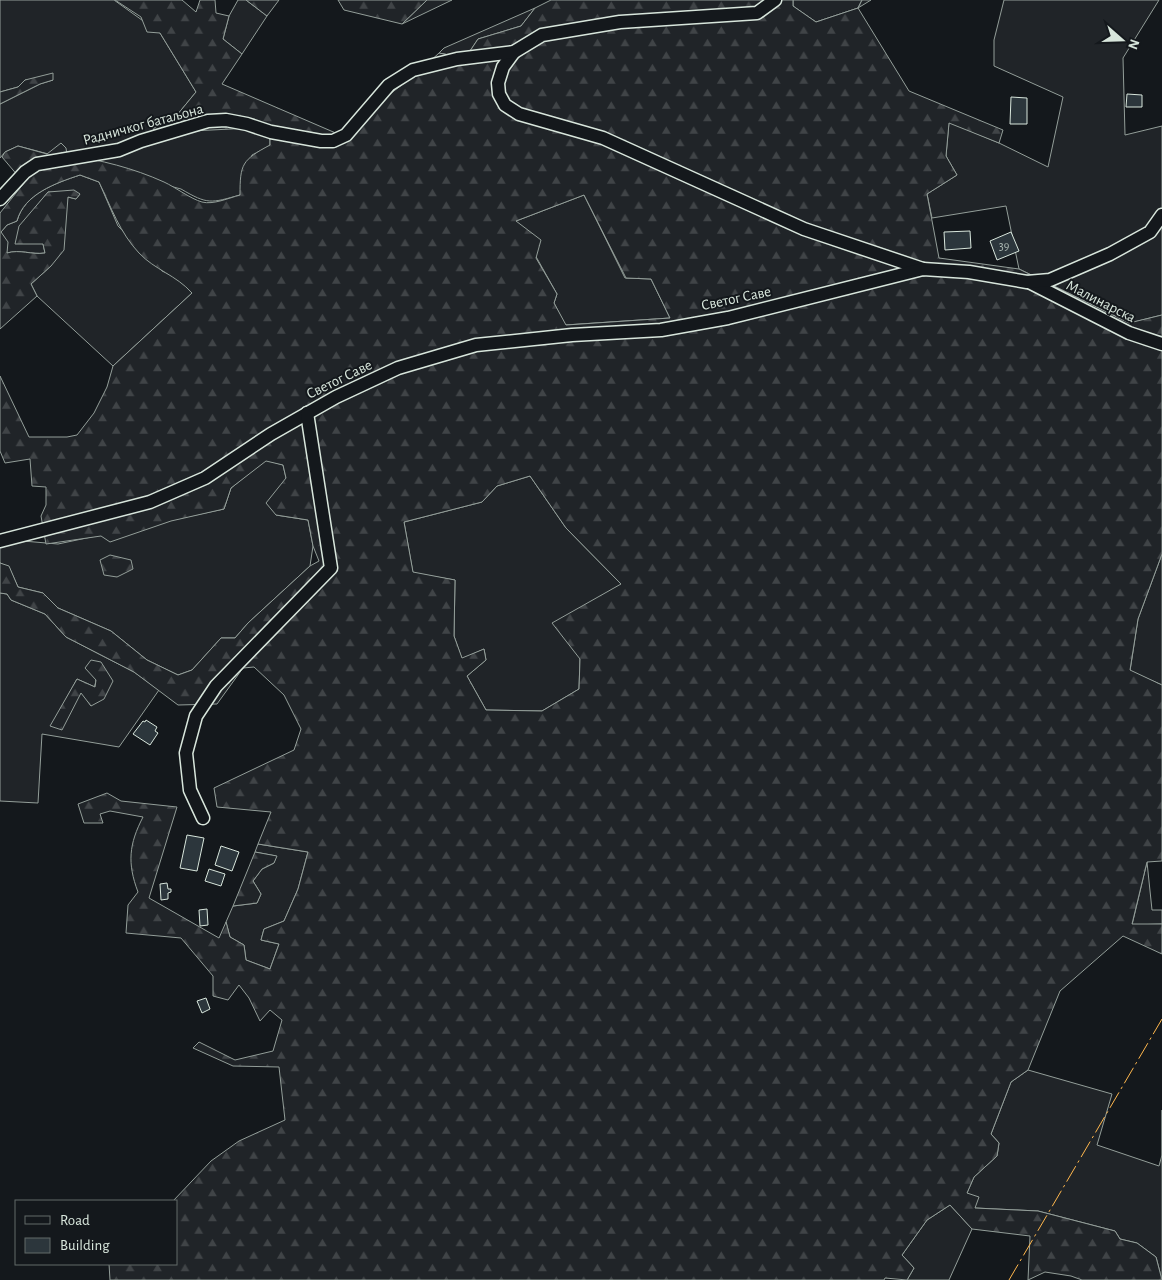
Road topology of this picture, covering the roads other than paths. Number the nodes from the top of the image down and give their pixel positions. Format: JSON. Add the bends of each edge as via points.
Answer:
{"nodes":[{"id":1,"x":775,"y":0,"type":"edge"},
{"id":2,"x":514,"y":52,"type":"junction"},
{"id":3,"x":0,"y":199,"type":"edge"},
{"id":4,"x":1162,"y":215,"type":"edge"},
{"id":5,"x":923,"y":269,"type":"junction"},
{"id":6,"x":1027,"y":282,"type":"junction"},
{"id":7,"x":1162,"y":344,"type":"edge"},
{"id":8,"x":307,"y":413,"type":"junction"},
{"id":9,"x":0,"y":541,"type":"edge"},
{"id":10,"x":203,"y":818,"type":"dead end"}],
"edges":[{"from":1,"to":2,"type":"street","name":"Радничког батаљона","via":[[757,13],[620,22],[542,35]]},
{"from":2,"to":3,"type":"street","name":"Радничког батаљона","via":[[457,59],[413,70],[389,85],[346,135],[333,140],[321,142],[226,120],[208,121],[119,150],[37,164]]},
{"from":2,"to":5,"type":"street","via":[[498,83],[505,106],[519,114],[603,138],[804,229]]},
{"from":4,"to":6,"type":"street","name":"Светог Саве","via":[[1150,232],[1110,254],[1050,280]]},
{"from":5,"to":6,"type":"street","name":"Светог Саве","via":[[969,272]]},
{"from":5,"to":8,"type":"street","name":"Светог Саве","via":[[728,318],[661,330],[476,345],[398,368]]},
{"from":6,"to":7,"type":"street","name":"Малинарска","via":[[1129,333]]},
{"from":8,"to":9,"type":"street","name":"Светог Саве","via":[[205,478],[150,502]]},
{"from":8,"to":10,"type":"street","name":"Светог Саве","via":[[331,568],[216,686],[196,716],[186,753],[190,790]]}]}
